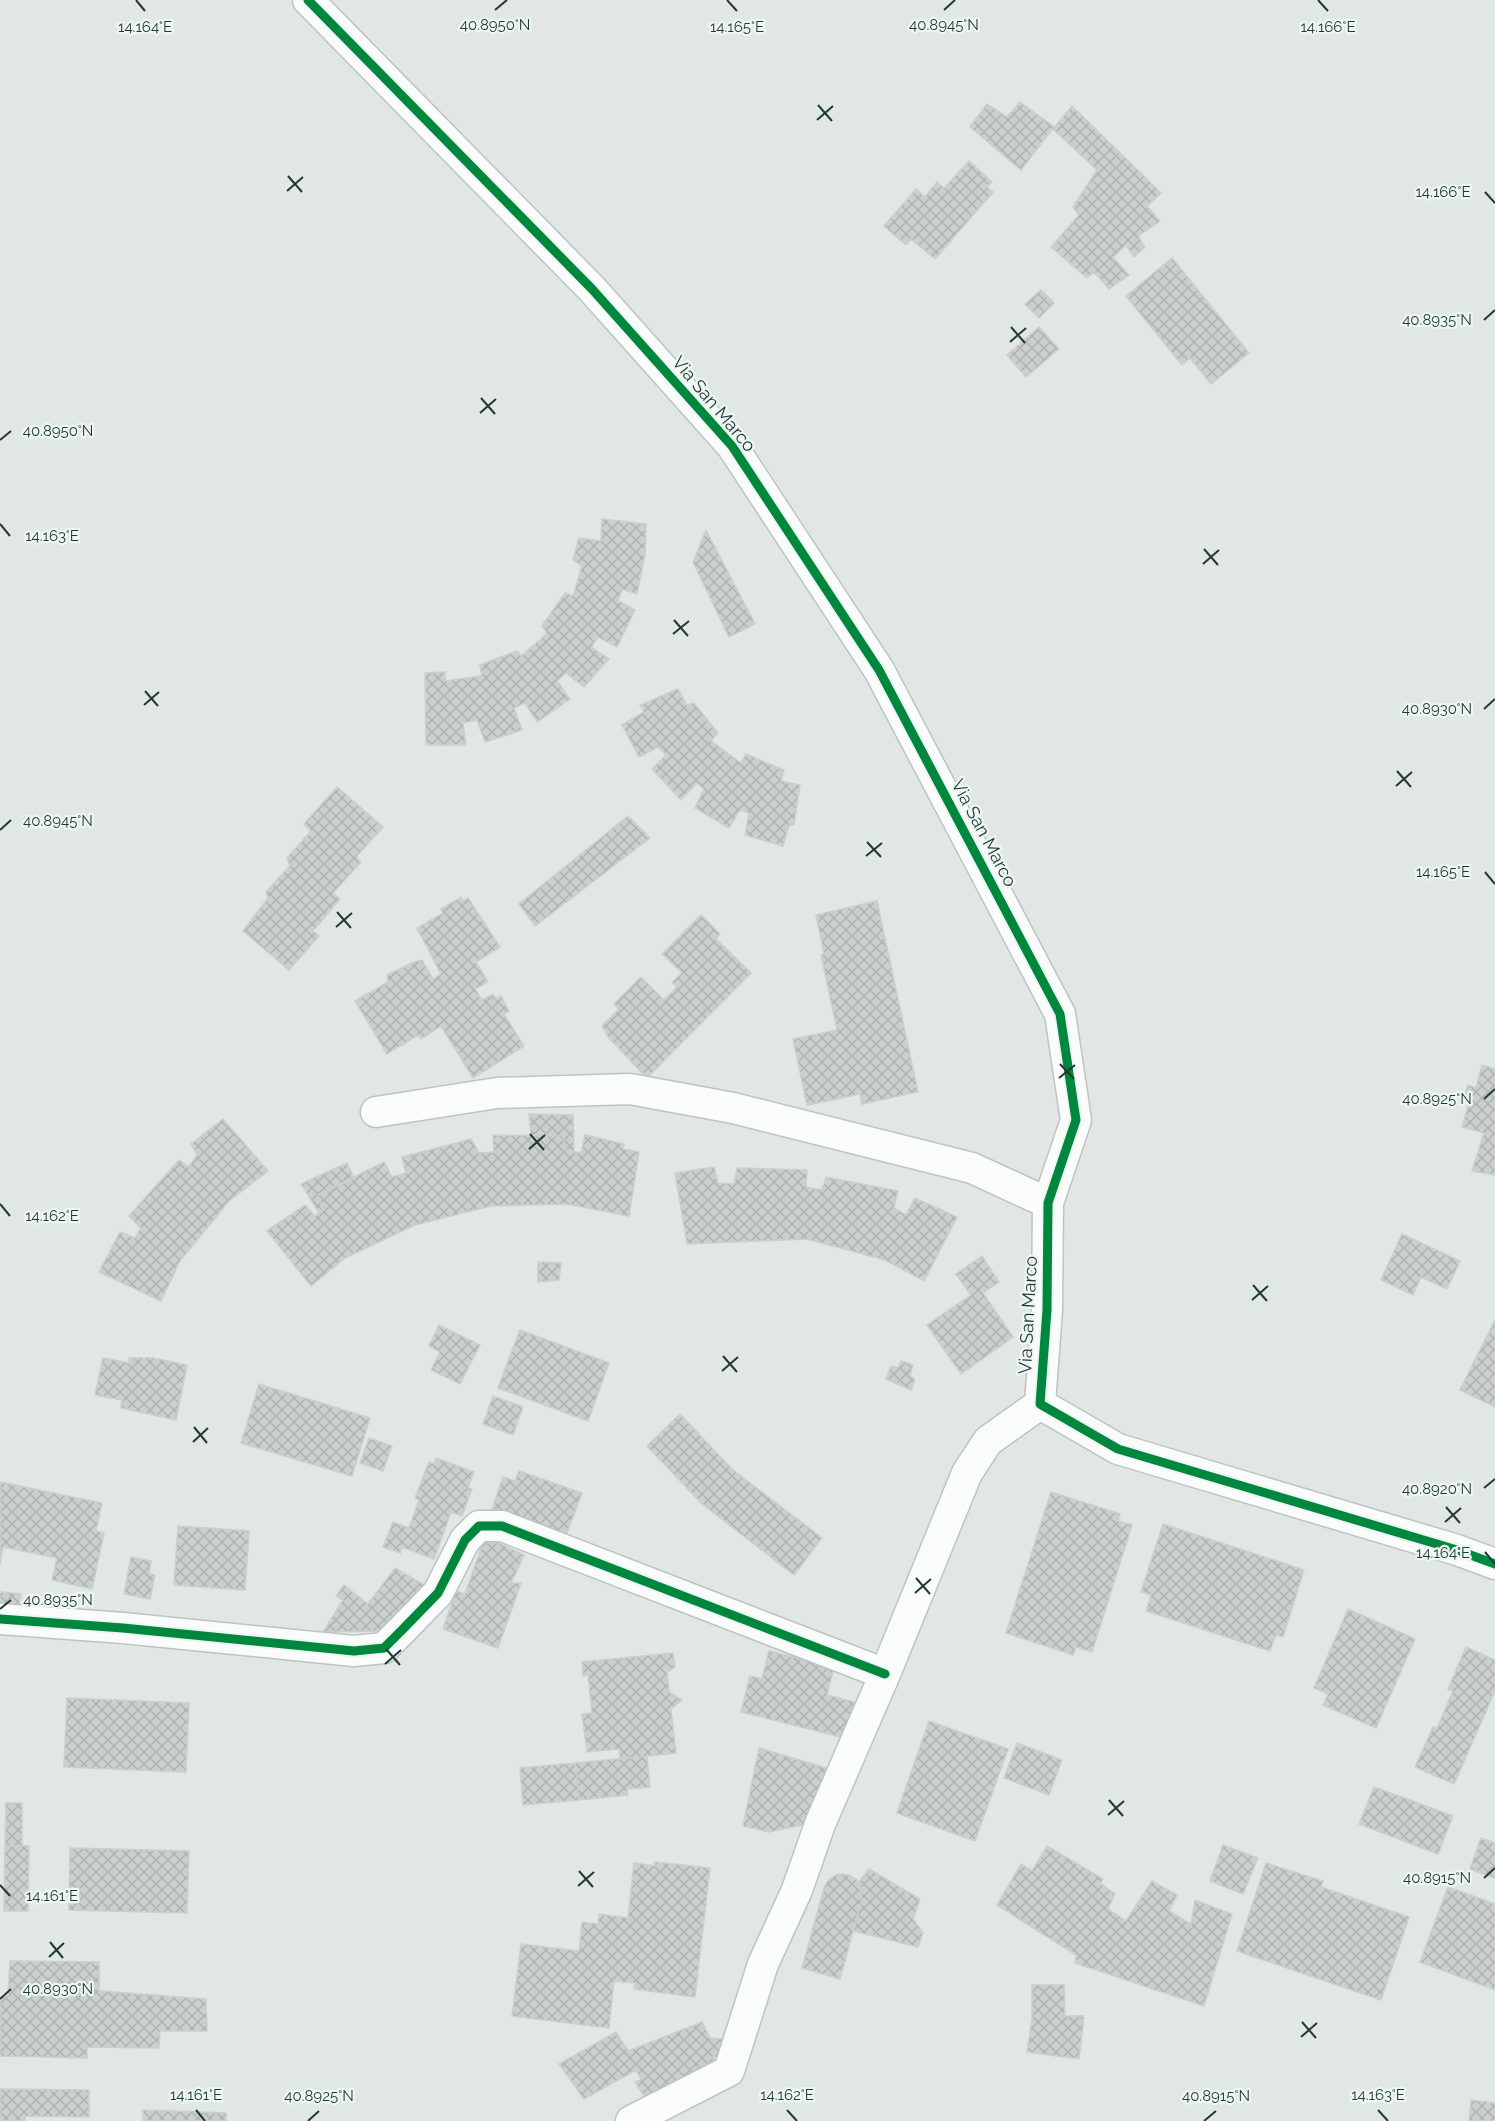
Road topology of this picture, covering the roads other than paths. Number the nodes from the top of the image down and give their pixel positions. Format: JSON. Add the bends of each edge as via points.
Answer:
{"nodes":[{"id":1,"x":308,"y":0,"type":"edge"},
{"id":2,"x":376,"y":1112,"type":"dead end"},
{"id":3,"x":1048,"y":1203,"type":"junction"},
{"id":4,"x":1040,"y":1404,"type":"junction"},
{"id":5,"x":1495,"y":1564,"type":"edge"},
{"id":6,"x":0,"y":1619,"type":"edge"},
{"id":7,"x":885,"y":1674,"type":"junction"},
{"id":8,"x":631,"y":2121,"type":"edge"}],
"edges":[{"from":1,"to":3,"type":"street","name":"Via San Marco","via":[[592,290],[732,446],[879,670],[1060,1014],[1076,1120]]},
{"from":2,"to":3,"type":"street","via":[[497,1093],[630,1089],[745,1111],[972,1168]]},
{"from":3,"to":4,"type":"street","name":"Via San Marco","via":[[1047,1310]]},
{"from":4,"to":5,"type":"street","via":[[1118,1449]]},
{"from":4,"to":7,"type":"street","via":[[988,1441],[967,1473]]},
{"from":6,"to":7,"type":"street","via":[[354,1651],[384,1648],[438,1593],[465,1540],[479,1526],[502,1526]]},
{"from":7,"to":8,"type":"street","via":[[763,1964],[729,2071]]}]}
